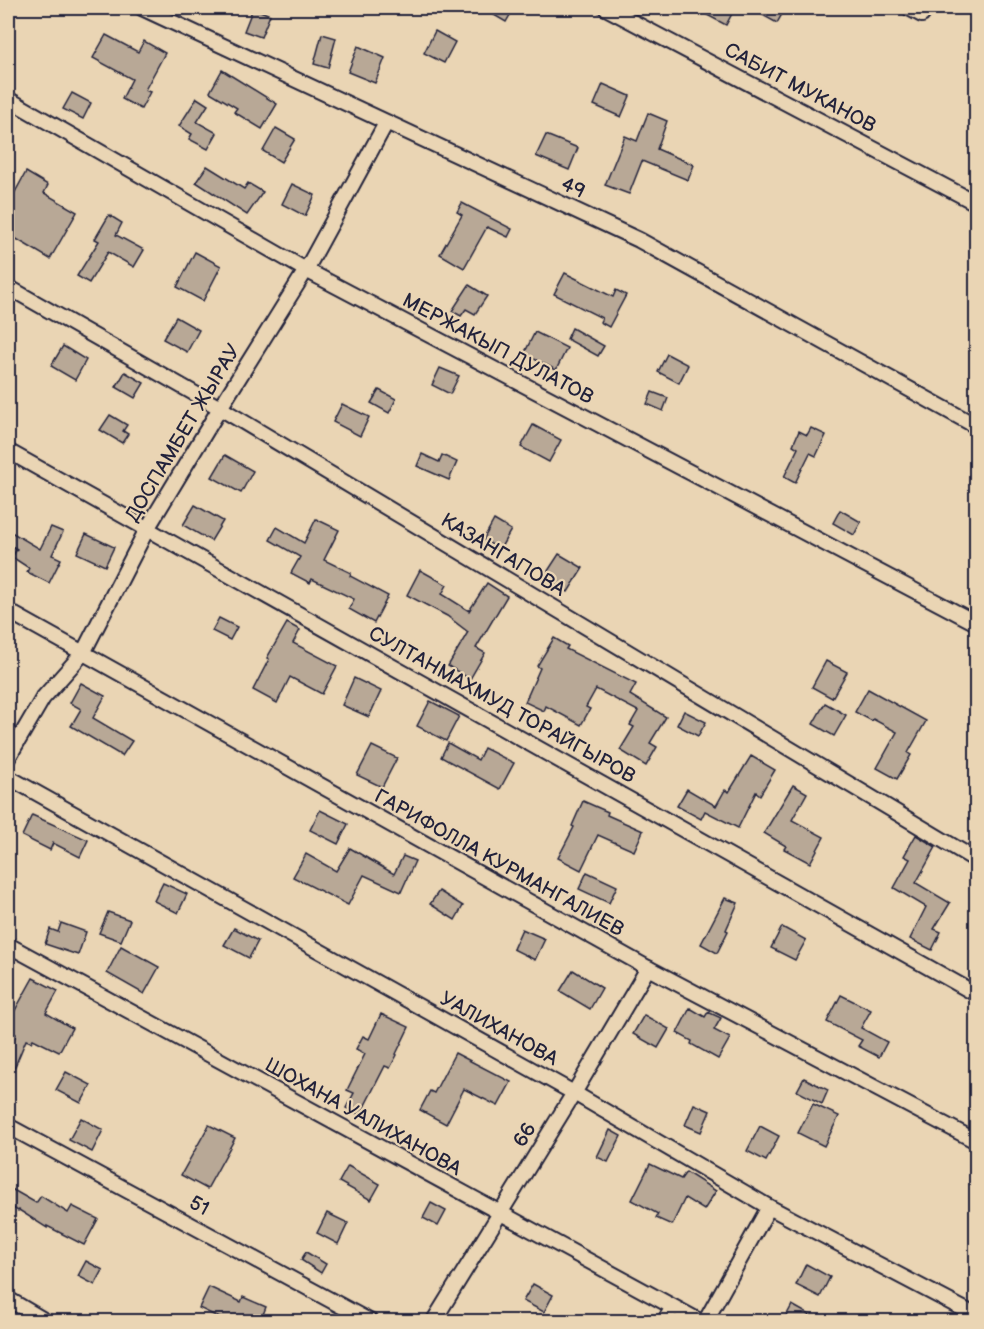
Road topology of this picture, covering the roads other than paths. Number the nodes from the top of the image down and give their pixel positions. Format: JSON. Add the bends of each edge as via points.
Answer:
{"nodes":[{"id":1,"x":606,"y":8,"type":"edge"},
{"id":2,"x":909,"y":8,"type":"edge"},
{"id":3,"x":150,"y":9,"type":"edge"},
{"id":4,"x":922,"y":15,"type":"dead end"},
{"id":5,"x":8,"y":99,"type":"edge"},
{"id":6,"x":386,"y":123,"type":"junction"},
{"id":7,"x":976,"y":203,"type":"edge"},
{"id":8,"x":306,"y":270,"type":"junction"},
{"id":9,"x":8,"y":287,"type":"edge"},
{"id":10,"x":220,"y":408,"type":"junction"},
{"id":11,"x":976,"y":426,"type":"edge"},
{"id":12,"x":8,"y":451,"type":"edge"},
{"id":13,"x":147,"y":529,"type":"junction"},
{"id":14,"x":8,"y":611,"type":"edge"},
{"id":15,"x":976,"y":623,"type":"edge"},
{"id":16,"x":83,"y":653,"type":"junction"},
{"id":17,"x":8,"y":758,"type":"edge"},
{"id":18,"x":8,"y":777,"type":"edge"},
{"id":19,"x":976,"y":860,"type":"edge"},
{"id":20,"x":8,"y":945,"type":"edge"},
{"id":21,"x":648,"y":968,"type":"junction"},
{"id":22,"x":976,"y":993,"type":"edge"},
{"id":23,"x":574,"y":1093,"type":"junction"},
{"id":24,"x":8,"y":1126,"type":"edge"},
{"id":25,"x":976,"y":1141,"type":"edge"},
{"id":26,"x":769,"y":1207,"type":"junction"},
{"id":27,"x":499,"y":1213,"type":"junction"},
{"id":28,"x":8,"y":1299,"type":"edge"},
{"id":29,"x":673,"y":1306,"type":"junction"},
{"id":30,"x":973,"y":1314,"type":"edge"},
{"id":31,"x":47,"y":1322,"type":"edge"},
{"id":32,"x":371,"y":1322,"type":"edge"},
{"id":33,"x":433,"y":1322,"type":"edge"},
{"id":34,"x":664,"y":1322,"type":"edge"},
{"id":35,"x":703,"y":1322,"type":"edge"}],
"edges":[{"from":1,"to":7,"type":"street","name":"САБИТ МУКАНОВ"},
{"from":2,"to":4,"type":"street"},
{"from":3,"to":6,"type":"street","name":"49"},
{"from":5,"to":8,"type":"street","name":"МЕРЖАКЫП ДУЛАТОВ"},
{"from":6,"to":8,"type":"street","name":"ДОСПАМБЕТ ЖЫРАУ"},
{"from":6,"to":11,"type":"street","name":"49","via":[[639,240]]},
{"from":8,"to":10,"type":"street","name":"ДОСПАМБЕТ ЖЫРАУ"},
{"from":8,"to":15,"type":"street","name":"МЕРЖАКЫП ДУЛАТОВ"},
{"from":9,"to":10,"type":"street","name":"КАЗАНГАПОВА"},
{"from":10,"to":13,"type":"street","name":"ДОСПАМБЕТ ЖЫРАУ"},
{"from":10,"to":19,"type":"street","name":"КАЗАНГАПОВА"},
{"from":12,"to":13,"type":"street","name":"СУЛТАНМАХМУД ТОРАЙГЫРОВ"},
{"from":13,"to":16,"type":"street","name":"ДОСПАМБЕТ ЖЫРАУ"},
{"from":13,"to":22,"type":"street","name":"СУЛТАНМАХМУД ТОРАЙГЫРОВ"},
{"from":14,"to":16,"type":"street","name":"ГАРИФОЛЛА КУРМАНГАЛИЕВ"},
{"from":16,"to":17,"type":"street","name":"ДОСПАМБЕТ ЖЫРАУ","via":[[43,698]]},
{"from":16,"to":21,"type":"street","name":"ГАРИФОЛЛА КУРМАНГАЛИЕВ"},
{"from":18,"to":23,"type":"street","name":"УАЛИХАНОВА"},
{"from":20,"to":27,"type":"street","name":"ШОХАНА УАЛИХАНОВА"},
{"from":21,"to":23,"type":"street","name":"66"},
{"from":21,"to":25,"type":"street","name":"ГАРИФОЛЛА КУРМАНГАЛИЕВ"},
{"from":23,"to":26,"type":"street","name":"УАЛИХАНОВА"},
{"from":23,"to":27,"type":"street","name":"66"},
{"from":24,"to":32,"type":"street","name":"51"},
{"from":26,"to":30,"type":"street","name":"УАЛИХАНОВА"},
{"from":26,"to":35,"type":"street","name":"ШОХАНА УАЛИХАНОВА"},
{"from":27,"to":29,"type":"street","name":"ШОХАНА УАЛИХАНОВА"},
{"from":27,"to":33,"type":"street","name":"66"},
{"from":28,"to":31,"type":"street"},
{"from":29,"to":34,"type":"street"},
{"from":29,"to":35,"type":"street","name":"ШОХАНА УАЛИХАНОВА"}]}
